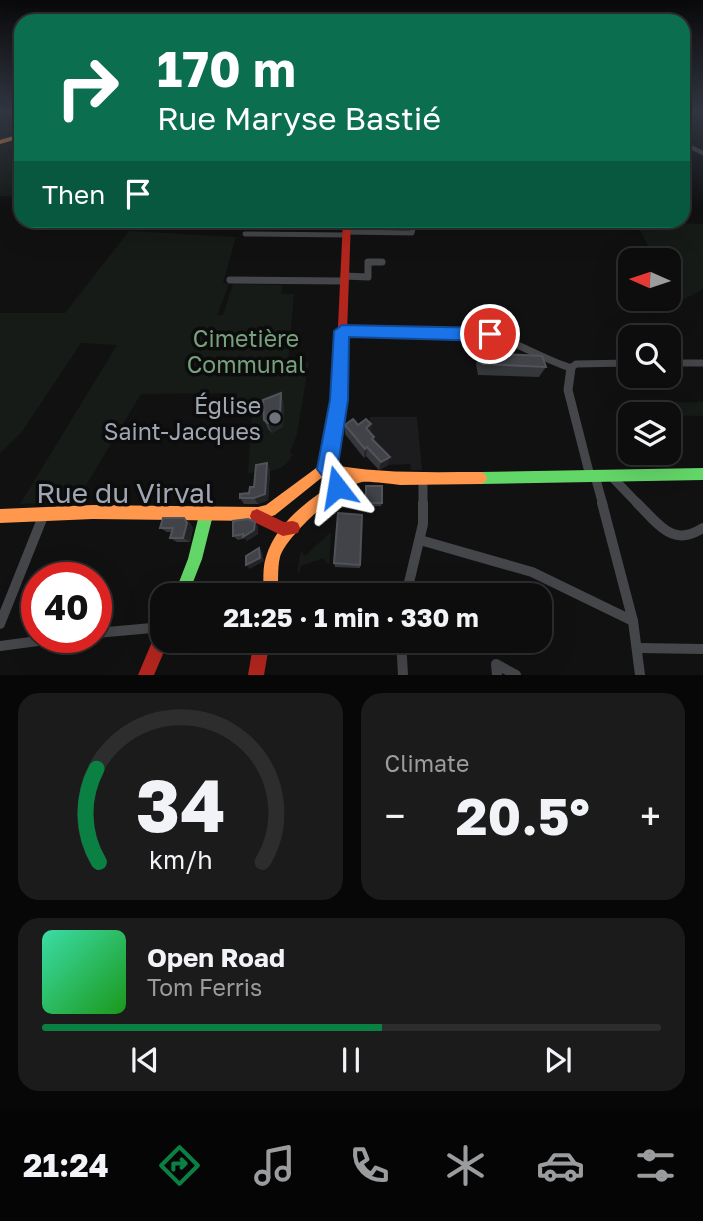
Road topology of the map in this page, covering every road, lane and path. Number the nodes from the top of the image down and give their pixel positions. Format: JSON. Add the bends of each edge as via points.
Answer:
{"nodes":[{"id":1,"x":346,"y":228,"type":"edge"},
{"id":2,"x":413,"y":228,"type":"edge"},
{"id":3,"x":245,"y":234,"type":"dead end"},
{"id":4,"x":346,"y":234,"type":"junction"},
{"id":5,"x":382,"y":262,"type":"dead end"},
{"id":6,"x":344,"y":279,"type":"junction"},
{"id":7,"x":230,"y":280,"type":"dead end"},
{"id":8,"x":342,"y":331,"type":"junction"},
{"id":9,"x":618,"y":363,"type":"edge"},
{"id":10,"x":681,"y":363,"type":"edge"},
{"id":11,"x":703,"y":363,"type":"edge"},
{"id":12,"x":571,"y":368,"type":"junction"},
{"id":13,"x":330,"y":471,"type":"junction"},
{"id":14,"x":703,"y":474,"type":"edge"},
{"id":15,"x":610,"y":475,"type":"junction"},
{"id":16,"x":592,"y":476,"type":"junction"},
{"id":17,"x":361,"y":478,"type":"junction"},
{"id":18,"x":423,"y":478,"type":"junction"},
{"id":19,"x":335,"y":490,"type":"junction"},
{"id":20,"x":277,"y":505,"type":"junction"},
{"id":21,"x":44,"y":513,"type":"junction"},
{"id":22,"x":206,"y":515,"type":"junction"},
{"id":23,"x":249,"y":515,"type":"junction"},
{"id":24,"x":0,"y":516,"type":"edge"},
{"id":25,"x":277,"y":525,"type":"junction"},
{"id":26,"x":703,"y":527,"type":"edge"},
{"id":27,"x":293,"y":528,"type":"junction"},
{"id":28,"x":420,"y":540,"type":"junction"},
{"id":29,"x":186,"y":583,"type":"edge"},
{"id":30,"x":271,"y":583,"type":"edge"},
{"id":31,"x":409,"y":583,"type":"edge"},
{"id":32,"x":633,"y":621,"type":"junction"},
{"id":33,"x":0,"y":624,"type":"edge"},
{"id":34,"x":150,"y":628,"type":"edge"},
{"id":35,"x":112,"y":632,"type":"edge"},
{"id":36,"x":21,"y":643,"type":"edge"},
{"id":37,"x":0,"y":646,"type":"edge"},
{"id":38,"x":638,"y":649,"type":"junction"},
{"id":39,"x":703,"y":649,"type":"edge"},
{"id":40,"x":156,"y":653,"type":"edge"},
{"id":41,"x":260,"y":653,"type":"edge"},
{"id":42,"x":402,"y":653,"type":"edge"},
{"id":43,"x":146,"y":675,"type":"edge"},
{"id":44,"x":256,"y":675,"type":"edge"},
{"id":45,"x":403,"y":675,"type":"edge"},
{"id":46,"x":498,"y":675,"type":"edge"},
{"id":47,"x":516,"y":675,"type":"edge"},
{"id":48,"x":640,"y":675,"type":"edge"}],
"edges":[{"from":1,"to":4,"type":"street"},
{"from":2,"to":4,"type":"street","via":[[412,233]]},
{"from":3,"to":4,"type":"street"},
{"from":4,"to":6,"type":"street"},
{"from":5,"to":6,"type":"street","via":[[368,262],[368,277]]},
{"from":6,"to":7,"type":"street"},
{"from":6,"to":8,"type":"street"},
{"from":8,"to":12,"type":"street","via":[[490,334]]},
{"from":8,"to":13,"type":"street"},
{"from":9,"to":12,"type":"street"},
{"from":10,"to":11,"type":"street"},
{"from":12,"to":16,"type":"street","via":[[568,390]]},
{"from":13,"to":17,"type":"street"},
{"from":13,"to":19,"type":"street","via":[[338,481]]},
{"from":13,"to":20,"type":"street","via":[[317,471]]},
{"from":14,"to":15,"type":"street"},
{"from":15,"to":16,"type":"street"},
{"from":15,"to":26,"type":"street","via":[[668,532],[689,537]]},
{"from":16,"to":18,"type":"street"},
{"from":16,"to":32,"type":"street"},
{"from":17,"to":18,"type":"street"},
{"from":17,"to":19,"type":"street"},
{"from":18,"to":28,"type":"street"},
{"from":19,"to":27,"type":"street"},
{"from":20,"to":23,"type":"street","name":"Rue du Virval"},
{"from":20,"to":25,"type":"street"},
{"from":21,"to":22,"type":"street","name":"Rue du Virval"},
{"from":21,"to":24,"type":"street","name":"Rue du Virval"},
{"from":21,"to":33,"type":"street"},
{"from":22,"to":23,"type":"street","name":"Rue du Virval"},
{"from":22,"to":29,"type":"street"},
{"from":23,"to":25,"type":"street","name":"Rue du Virval"},
{"from":25,"to":27,"type":"street","name":"Rue du Virval"},
{"from":27,"to":30,"type":"street","via":[[275,551]]},
{"from":28,"to":31,"type":"street"},
{"from":28,"to":32,"type":"street","via":[[532,572]]},
{"from":32,"to":38,"type":"street"},
{"from":34,"to":35,"type":"street"},
{"from":36,"to":37,"type":"street"},
{"from":38,"to":39,"type":"street"},
{"from":38,"to":48,"type":"street"},
{"from":40,"to":43,"type":"street"},
{"from":41,"to":44,"type":"street"},
{"from":42,"to":45,"type":"street"},
{"from":46,"to":47,"type":"street","via":[[496,664]]}]}
